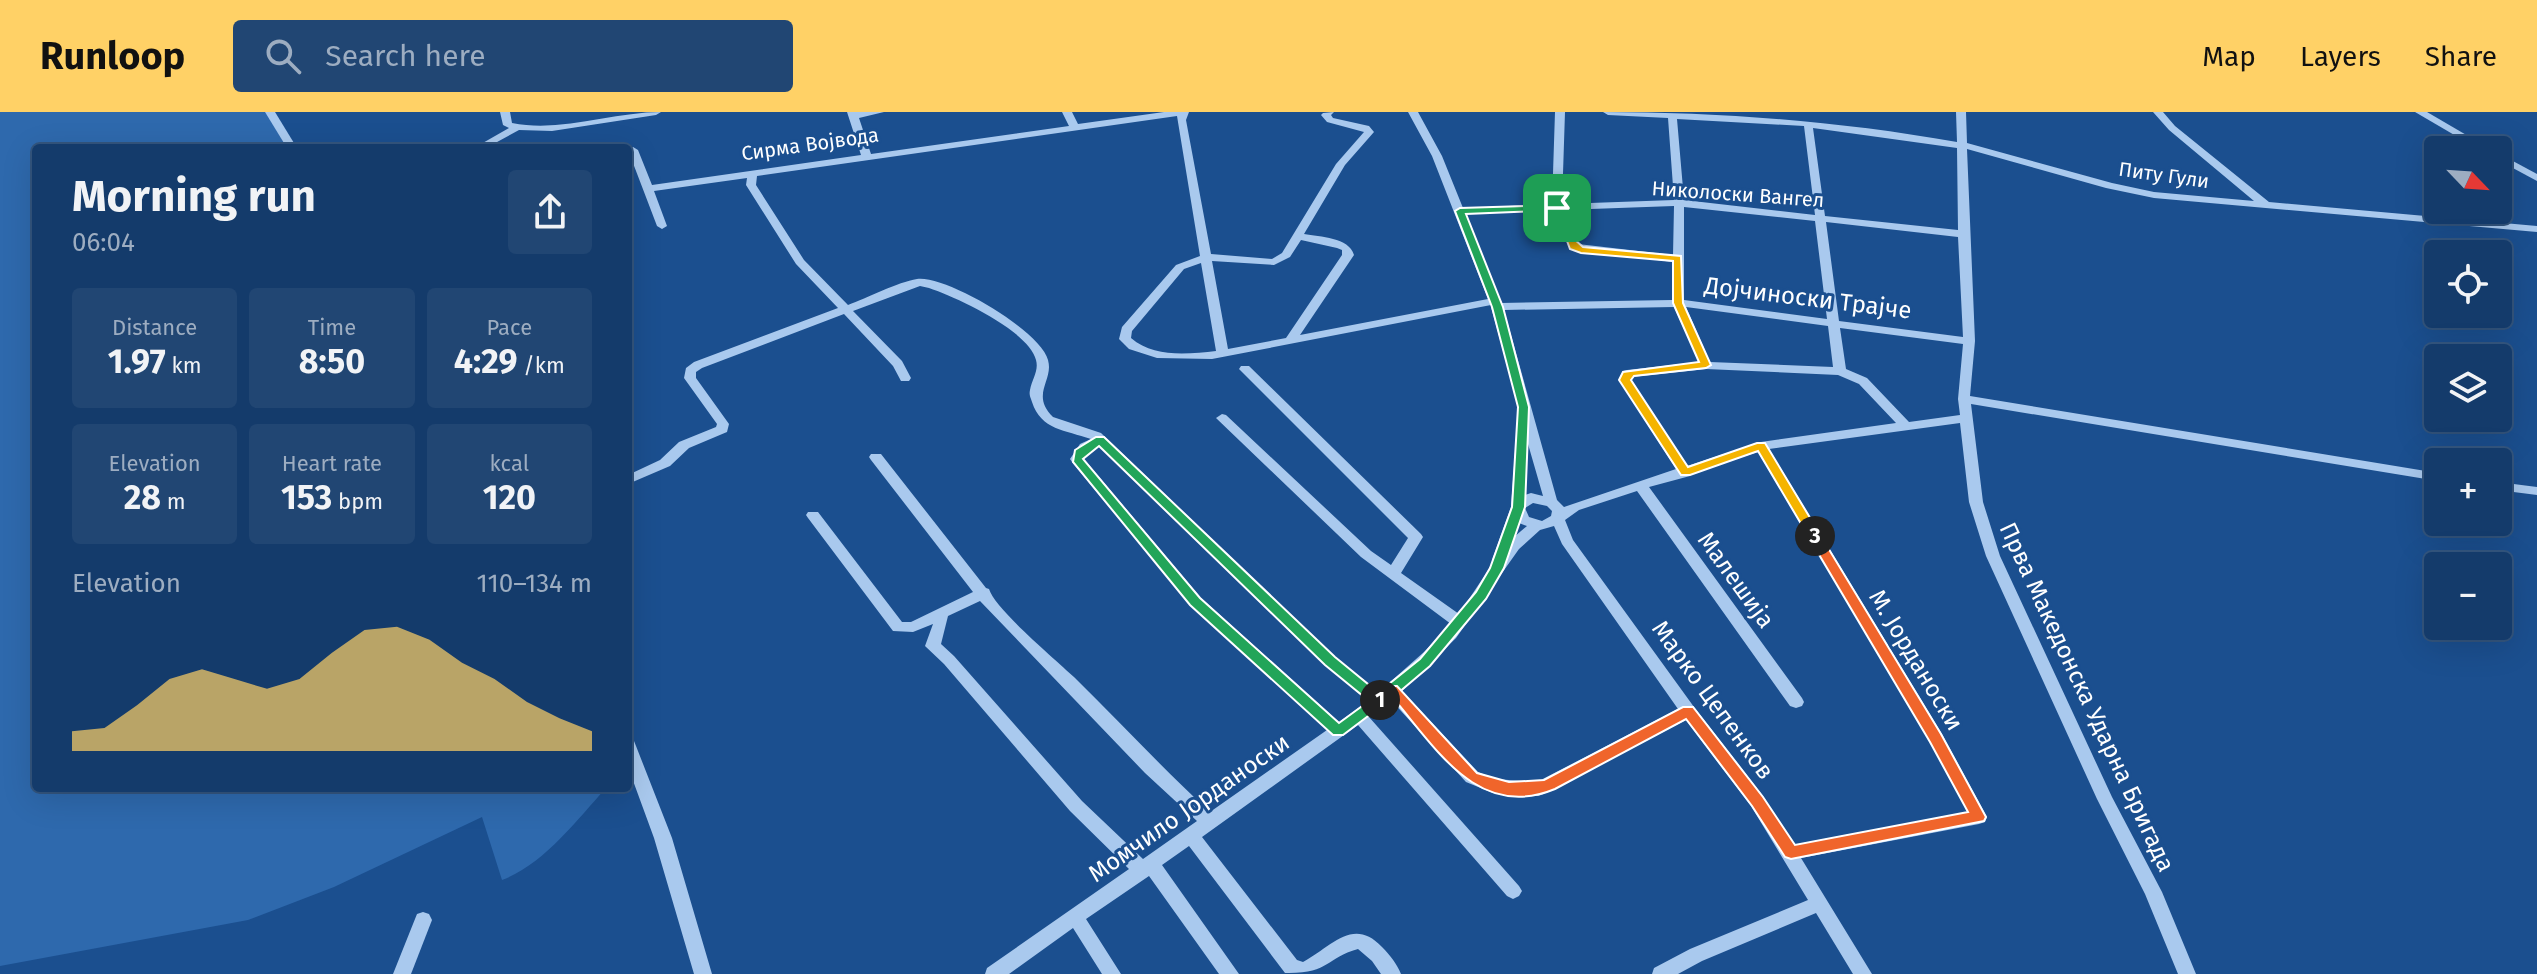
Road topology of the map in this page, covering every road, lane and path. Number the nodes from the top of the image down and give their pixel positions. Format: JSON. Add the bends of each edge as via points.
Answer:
{"nodes":[{"id":1,"x":270,"y":112,"type":"edge"},
{"id":2,"x":505,"y":112,"type":"edge"},
{"id":3,"x":656,"y":112,"type":"edge"},
{"id":4,"x":879,"y":112,"type":"edge"},
{"id":5,"x":1067,"y":112,"type":"edge"},
{"id":6,"x":1183,"y":112,"type":"edge"},
{"id":7,"x":1329,"y":112,"type":"edge"},
{"id":8,"x":1560,"y":112,"type":"edge"},
{"id":9,"x":1610,"y":112,"type":"edge"},
{"id":10,"x":1961,"y":112,"type":"edge"},
{"id":11,"x":2158,"y":112,"type":"edge"},
{"id":12,"x":2420,"y":112,"type":"edge"},
{"id":13,"x":1412,"y":113,"type":"edge"},
{"id":14,"x":853,"y":114,"type":"edge"},
{"id":15,"x":1673,"y":114,"type":"edge"},
{"id":16,"x":1791,"y":117,"type":"edge"},
{"id":17,"x":1808,"y":123,"type":"junction"},
{"id":18,"x":516,"y":128,"type":"junction"},
{"id":19,"x":1075,"y":128,"type":"junction"},
{"id":20,"x":2462,"y":136,"type":"edge"},
{"id":21,"x":289,"y":144,"type":"edge"},
{"id":22,"x":486,"y":144,"type":"edge"},
{"id":23,"x":1963,"y":145,"type":"junction"},
{"id":24,"x":633,"y":150,"type":"dead end"},
{"id":25,"x":867,"y":158,"type":"junction"},
{"id":26,"x":2512,"y":164,"type":"edge"},
{"id":27,"x":752,"y":174,"type":"junction"},
{"id":28,"x":2537,"y":178,"type":"edge"},
{"id":29,"x":647,"y":189,"type":"junction"},
{"id":30,"x":1679,"y":203,"type":"junction"},
{"id":31,"x":2266,"y":205,"type":"junction"},
{"id":32,"x":1557,"y":208,"type":"junction"},
{"id":33,"x":1460,"y":211,"type":"junction"},
{"id":34,"x":1821,"y":218,"type":"junction"},
{"id":35,"x":662,"y":226,"type":"dead end"},
{"id":36,"x":2537,"y":229,"type":"edge"},
{"id":37,"x":1963,"y":234,"type":"junction"},
{"id":38,"x":1298,"y":236,"type":"junction"},
{"id":39,"x":1206,"y":257,"type":"junction"},
{"id":40,"x":1678,"y":259,"type":"junction"},
{"id":41,"x":1678,"y":303,"type":"junction"},
{"id":42,"x":1496,"y":304,"type":"junction"},
{"id":43,"x":847,"y":310,"type":"junction"},
{"id":44,"x":1834,"y":322,"type":"junction"},
{"id":45,"x":1290,"y":341,"type":"junction"},
{"id":46,"x":1969,"y":341,"type":"junction"},
{"id":47,"x":1223,"y":354,"type":"junction"},
{"id":48,"x":1706,"y":365,"type":"junction"},
{"id":49,"x":1245,"y":369,"type":"dead end"},
{"id":50,"x":1840,"y":371,"type":"junction"},
{"id":51,"x":905,"y":378,"type":"dead end"},
{"id":52,"x":1964,"y":399,"type":"junction"},
{"id":53,"x":1523,"y":407,"type":"junction"},
{"id":54,"x":1222,"y":418,"type":"dead end"},
{"id":55,"x":1966,"y":418,"type":"junction"},
{"id":56,"x":1906,"y":426,"type":"junction"},
{"id":57,"x":1100,"y":440,"type":"junction"},
{"id":58,"x":1761,"y":446,"type":"junction"},
{"id":59,"x":876,"y":457,"type":"dead end"},
{"id":60,"x":1685,"y":473,"type":"junction"},
{"id":61,"x":2424,"y":475,"type":"edge"},
{"id":62,"x":632,"y":478,"type":"edge"},
{"id":63,"x":1640,"y":485,"type":"junction"},
{"id":64,"x":2512,"y":488,"type":"edge"},
{"id":65,"x":2537,"y":491,"type":"edge"},
{"id":66,"x":1518,"y":507,"type":"junction"},
{"id":67,"x":1555,"y":508,"type":"junction"},
{"id":68,"x":813,"y":515,"type":"dead end"},
{"id":69,"x":1540,"y":525,"type":"junction"},
{"id":70,"x":1567,"y":541,"type":"junction"},
{"id":71,"x":1497,"y":568,"type":"junction"},
{"id":72,"x":1393,"y":574,"type":"junction"},
{"id":73,"x":984,"y":593,"type":"junction"},
{"id":74,"x":940,"y":613,"type":"junction"},
{"id":75,"x":1460,"y":623,"type":"junction"},
{"id":76,"x":1392,"y":690,"type":"junction"},
{"id":77,"x":1379,"y":701,"type":"junction"},
{"id":78,"x":1796,"y":702,"type":"dead end"},
{"id":79,"x":1688,"y":711,"type":"junction"},
{"id":80,"x":1359,"y":716,"type":"junction"},
{"id":81,"x":1338,"y":731,"type":"junction"},
{"id":82,"x":632,"y":757,"type":"edge"},
{"id":83,"x":1210,"y":823,"type":"junction"},
{"id":84,"x":1191,"y":836,"type":"junction"},
{"id":85,"x":1791,"y":853,"type":"junction"},
{"id":86,"x":1147,"y":868,"type":"junction"},
{"id":87,"x":1513,"y":891,"type":"dead end"},
{"id":88,"x":1819,"y":904,"type":"junction"},
{"id":89,"x":1076,"y":918,"type":"junction"},
{"id":90,"x":423,"y":920,"type":"dead end"},
{"id":91,"x":402,"y":974,"type":"edge"},
{"id":92,"x":703,"y":974,"type":"edge"},
{"id":93,"x":994,"y":974,"type":"edge"},
{"id":94,"x":1112,"y":974,"type":"edge"},
{"id":95,"x":1230,"y":974,"type":"edge"},
{"id":96,"x":1392,"y":974,"type":"edge"},
{"id":97,"x":1661,"y":974,"type":"edge"},
{"id":98,"x":1863,"y":974,"type":"edge"},
{"id":99,"x":2187,"y":974,"type":"edge"}],
"edges":[{"from":1,"to":21,"type":"street"},
{"from":2,"to":18,"type":"street","via":[[506,123]]},
{"from":3,"to":18,"type":"street","via":[[552,128]]},
{"from":4,"to":14,"type":"street","name":"Сирма Војвода"},
{"from":5,"to":19,"type":"street"},
{"from":6,"to":19,"type":"street","name":"Сирма Војвода"},
{"from":6,"to":39,"type":"street"},
{"from":7,"to":38,"type":"street","via":[[1330,120],[1369,132],[1341,164]]},
{"from":8,"to":32,"type":"street"},
{"from":9,"to":15,"type":"street","name":"Питу Гули"},
{"from":10,"to":23,"type":"street","name":"Прва Македонска Ударна Бригада"},
{"from":11,"to":31,"type":"street"},
{"from":12,"to":20,"type":"street"},
{"from":13,"to":33,"type":"street"},
{"from":14,"to":25,"type":"street"},
{"from":15,"to":16,"type":"street","name":"Питу Гули"},
{"from":15,"to":30,"type":"street"},
{"from":16,"to":17,"type":"street","name":"Питу Гули"},
{"from":17,"to":23,"type":"street","name":"Питу Гули"},
{"from":17,"to":34,"type":"street"},
{"from":18,"to":22,"type":"street"},
{"from":19,"to":25,"type":"street","name":"Сирма Војвода"},
{"from":23,"to":31,"type":"street","name":"Питу Гули","via":[[2135,191]]},
{"from":23,"to":37,"type":"street","name":"Прва Македонска Ударна Бригада"},
{"from":24,"to":29,"type":"street"},
{"from":25,"to":27,"type":"street","name":"Сирма Војвода"},
{"from":26,"to":28,"type":"street"},
{"from":27,"to":29,"type":"street","name":"Сирма Војвода"},
{"from":27,"to":43,"type":"street","via":[[751,185],[800,262]]},
{"from":29,"to":35,"type":"street"},
{"from":30,"to":32,"type":"street","name":"Николоски Вангел"},
{"from":30,"to":34,"type":"street","name":"Николоски Вангел"},
{"from":30,"to":40,"type":"street"},
{"from":31,"to":36,"type":"street","name":"Питу Гули"},
{"from":32,"to":33,"type":"street","name":"Николоски Вангел"},
{"from":32,"to":40,"type":"street","via":[[1569,239],[1581,250]]},
{"from":33,"to":42,"type":"street"},
{"from":34,"to":37,"type":"street","name":"Николоски Вангел"},
{"from":34,"to":44,"type":"street"},
{"from":37,"to":46,"type":"street","name":"Прва Македонска Ударна Бригада"},
{"from":38,"to":39,"type":"street","via":[[1286,255],[1274,262]]},
{"from":38,"to":45,"type":"street","via":[[1341,245],[1348,255]]},
{"from":39,"to":47,"type":"street"},
{"from":39,"to":47,"type":"street","name":"Дојчиноски Трајче","via":[[1180,267],[1135,318],[1125,339],[1131,346],[1170,357]]},
{"from":40,"to":41,"type":"street"},
{"from":41,"to":42,"type":"street","name":"Дојчиноски Трајче"},
{"from":41,"to":44,"type":"street","name":"Дојчиноски Трајче"},
{"from":41,"to":48,"type":"street"},
{"from":42,"to":45,"type":"street","name":"Дојчиноски Трајче"},
{"from":42,"to":53,"type":"street"},
{"from":43,"to":51,"type":"street"},
{"from":43,"to":57,"type":"street","via":[[919,282],[944,288],[1029,338],[1042,356],[1044,371],[1035,393],[1042,414]]},
{"from":43,"to":62,"type":"street","via":[[690,371],[722,429],[684,445],[665,463]]},
{"from":44,"to":46,"type":"street","name":"Дојчиноски Трајче"},
{"from":44,"to":50,"type":"street"},
{"from":45,"to":47,"type":"street","name":"Дојчиноски Трајче"},
{"from":46,"to":52,"type":"street","name":"Прва Македонска Ударна Бригада"},
{"from":48,"to":50,"type":"street"},
{"from":48,"to":60,"type":"street","via":[[1627,374],[1625,380]]},
{"from":49,"to":72,"type":"street","via":[[1416,537]]},
{"from":50,"to":56,"type":"street","via":[[1863,381]]},
{"from":52,"to":55,"type":"street","name":"Прва Македонска Ударна Бригада"},
{"from":52,"to":61,"type":"street"},
{"from":53,"to":66,"type":"street"},
{"from":53,"to":67,"type":"street"},
{"from":54,"to":72,"type":"street"},
{"from":55,"to":56,"type":"street"},
{"from":55,"to":99,"type":"street","name":"Прва Македонска Ударна Бригада","via":[[1976,502],[1993,556]]},
{"from":56,"to":58,"type":"street"},
{"from":57,"to":77,"type":"street","via":[[1330,661]]},
{"from":57,"to":81,"type":"street","via":[[1085,447],[1077,459],[1121,514],[1195,601]]},
{"from":58,"to":60,"type":"street"},
{"from":58,"to":85,"type":"street","name":"М. Јорданоски","via":[[1979,817]]},
{"from":59,"to":73,"type":"street"},
{"from":60,"to":63,"type":"street"},
{"from":63,"to":67,"type":"street"},
{"from":63,"to":78,"type":"street","name":"Малешија"},
{"from":64,"to":65,"type":"street"},
{"from":66,"to":67,"type":"street","via":[[1531,498]]},
{"from":66,"to":69,"type":"street","via":[[1520,516]]},
{"from":66,"to":71,"type":"street"},
{"from":67,"to":69,"type":"street"},
{"from":67,"to":70,"type":"street"},
{"from":68,"to":74,"type":"street","via":[[898,627],[913,627]]},
{"from":69,"to":70,"type":"street"},
{"from":69,"to":71,"type":"street","via":[[1522,536]]},
{"from":70,"to":79,"type":"street","name":"Марко Цепенков"},
{"from":71,"to":75,"type":"street","name":"Момчило Јорданоски"},
{"from":72,"to":75,"type":"street"},
{"from":73,"to":74,"type":"street"},
{"from":73,"to":83,"type":"street","via":[[1107,725]]},
{"from":74,"to":86,"type":"street","via":[[933,646],[1076,806]]},
{"from":75,"to":76,"type":"street","name":"Момчило Јорданоски"},
{"from":76,"to":77,"type":"street","name":"Момчило Јорданоски"},
{"from":76,"to":79,"type":"street","via":[[1472,777],[1509,788],[1538,789]]},
{"from":77,"to":80,"type":"street","name":"Момчило Јорданоски"},
{"from":79,"to":85,"type":"street","name":"Марко Цепенков"},
{"from":80,"to":81,"type":"street","name":"Момчило Јорданоски"},
{"from":80,"to":87,"type":"street"},
{"from":81,"to":83,"type":"street","name":"Момчило Јорданоски"},
{"from":82,"to":92,"type":"street","via":[[663,838]]},
{"from":83,"to":84,"type":"street","name":"Момчило Јорданоски"},
{"from":84,"to":86,"type":"street","name":"Момчило Јорданоски"},
{"from":84,"to":96,"type":"street","via":[[1291,967],[1304,971],[1352,941],[1365,941]]},
{"from":85,"to":88,"type":"street","name":"Марко Цепенков"},
{"from":86,"to":89,"type":"street","name":"Момчило Јорданоски"},
{"from":86,"to":95,"type":"street"},
{"from":88,"to":97,"type":"street"},
{"from":88,"to":98,"type":"street","name":"Марко Цепенков"},
{"from":89,"to":93,"type":"street","name":"Момчило Јорданоски"},
{"from":89,"to":94,"type":"street"},
{"from":90,"to":91,"type":"street"}]}
